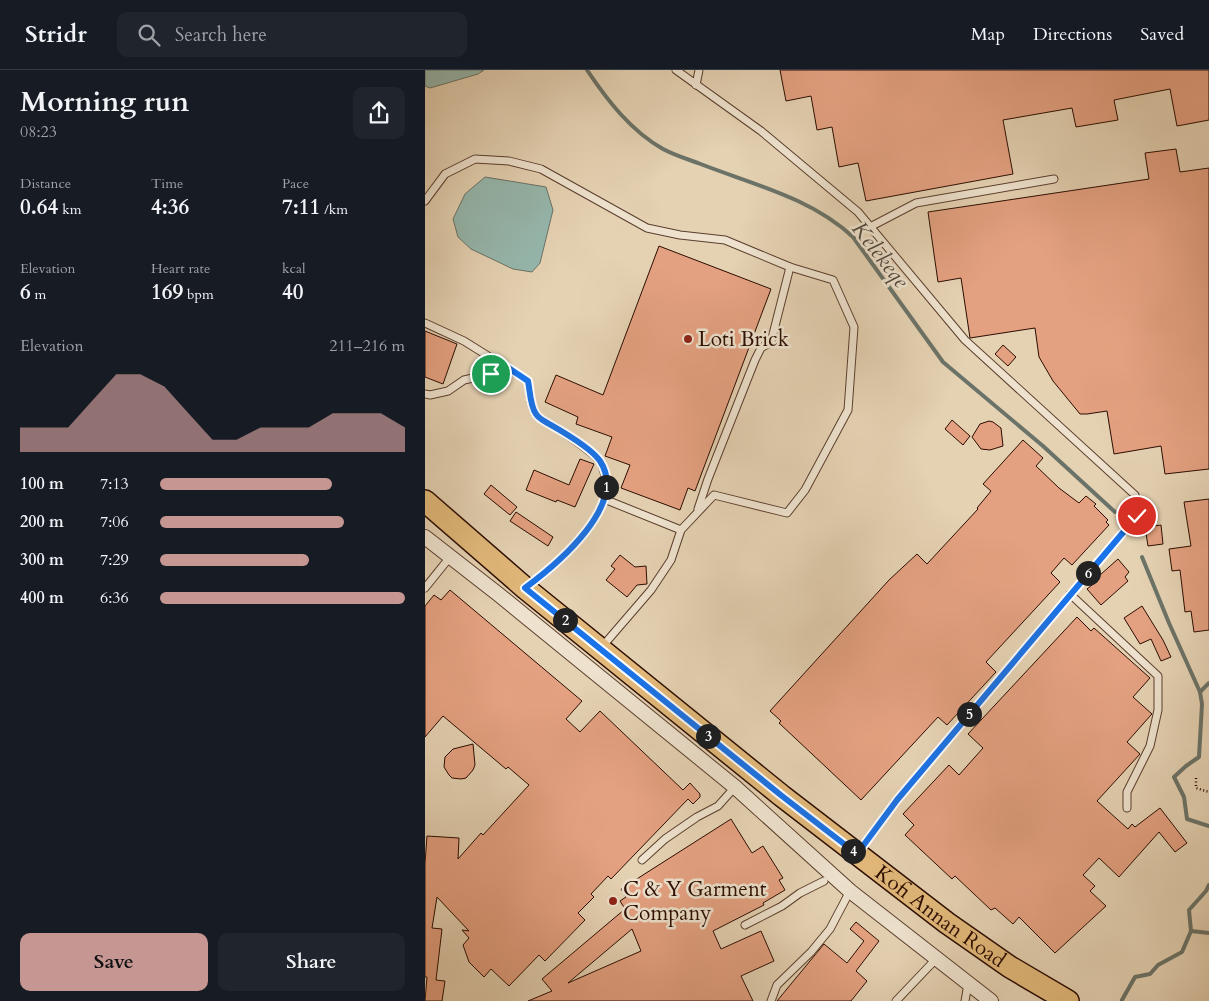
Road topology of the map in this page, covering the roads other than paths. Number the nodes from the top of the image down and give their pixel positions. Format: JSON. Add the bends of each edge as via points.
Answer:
{"nodes":[{"id":1,"x":676,"y":70,"type":"edge"},
{"id":2,"x":699,"y":70,"type":"edge"},
{"id":3,"x":697,"y":85,"type":"junction"},
{"id":4,"x":1054,"y":179,"type":"dead end"},
{"id":5,"x":425,"y":201,"type":"edge"},
{"id":6,"x":870,"y":227,"type":"junction"},
{"id":7,"x":791,"y":267,"type":"junction"},
{"id":8,"x":425,"y":323,"type":"edge"},
{"id":9,"x":507,"y":367,"type":"junction"},
{"id":10,"x":425,"y":394,"type":"edge"},
{"id":11,"x":604,"y":499,"type":"junction"},
{"id":12,"x":425,"y":501,"type":"edge"},
{"id":13,"x":697,"y":513,"type":"junction"},
{"id":14,"x":681,"y":530,"type":"junction"},
{"id":15,"x":425,"y":537,"type":"edge"},
{"id":16,"x":450,"y":557,"type":"junction"},
{"id":17,"x":425,"y":588,"type":"edge"},
{"id":18,"x":525,"y":588,"type":"junction"},
{"id":19,"x":1070,"y":594,"type":"junction"},
{"id":20,"x":601,"y":648,"type":"junction"},
{"id":21,"x":735,"y":787,"type":"junction"},
{"id":22,"x":1127,"y":808,"type":"dead end"},
{"id":23,"x":857,"y":854,"type":"junction"},
{"id":24,"x":642,"y":860,"type":"dead end"},
{"id":25,"x":824,"y":881,"type":"dead end"},
{"id":26,"x":850,"y":891,"type":"junction"},
{"id":27,"x":745,"y":925,"type":"dead end"},
{"id":28,"x":936,"y":959,"type":"junction"},
{"id":29,"x":968,"y":984,"type":"junction"},
{"id":30,"x":771,"y":1001,"type":"edge"},
{"id":31,"x":896,"y":1001,"type":"edge"},
{"id":32,"x":965,"y":1001,"type":"edge"},
{"id":33,"x":991,"y":1001,"type":"edge"},
{"id":34,"x":1068,"y":1001,"type":"edge"}],
"edges":[{"from":1,"to":3,"type":"lane"},
{"from":2,"to":3,"type":"lane"},
{"from":3,"to":6,"type":"lane","via":[[761,131],[858,212]]},
{"from":4,"to":6,"type":"lane","via":[[915,203]]},
{"from":5,"to":7,"type":"lane","via":[[445,174],[475,159],[509,162],[541,169],[647,228],[725,240]]},
{"from":6,"to":19,"type":"lane","via":[[965,340],[1135,495],[1137,516]]},
{"from":7,"to":13,"type":"lane","via":[[771,342],[761,348],[755,360]]},
{"from":7,"to":13,"type":"lane","via":[[833,280],[854,327],[848,410],[805,490],[787,513],[714,495]]},
{"from":8,"to":9,"type":"lane","via":[[464,341]]},
{"from":9,"to":10,"type":"lane","via":[[464,380],[448,391]]},
{"from":9,"to":11,"type":"lane","via":[[528,381],[536,415],[580,443],[600,461],[607,481]]},
{"from":11,"to":14,"type":"lane"},
{"from":11,"to":18,"type":"lane","via":[[590,528],[569,552]]},
{"from":12,"to":18,"type":"main road","name":"Kofi Annan Road"},
{"from":13,"to":14,"type":"lane"},
{"from":14,"to":20,"type":"lane","via":[[671,560],[651,590]]},
{"from":15,"to":16,"type":"street"},
{"from":16,"to":17,"type":"lane"},
{"from":16,"to":21,"type":"street"},
{"from":18,"to":20,"type":"main road","name":"Kofi Annan Road"},
{"from":19,"to":22,"type":"lane","via":[[1158,676],[1157,710],[1150,746],[1127,792]]},
{"from":19,"to":23,"type":"lane","via":[[897,800]]},
{"from":20,"to":23,"type":"main road","name":"Kofi Annan Road"},
{"from":21,"to":24,"type":"lane","via":[[718,806],[665,839]]},
{"from":21,"to":26,"type":"street"},
{"from":23,"to":34,"type":"main road","name":"Kofi Annan Road","via":[[1010,967]]},
{"from":25,"to":27,"type":"lane"},
{"from":26,"to":28,"type":"street"},
{"from":26,"to":30,"type":"lane","via":[[830,929],[777,985]]},
{"from":28,"to":29,"type":"street"},
{"from":28,"to":31,"type":"lane"},
{"from":29,"to":32,"type":"lane"},
{"from":29,"to":33,"type":"street"}]}
